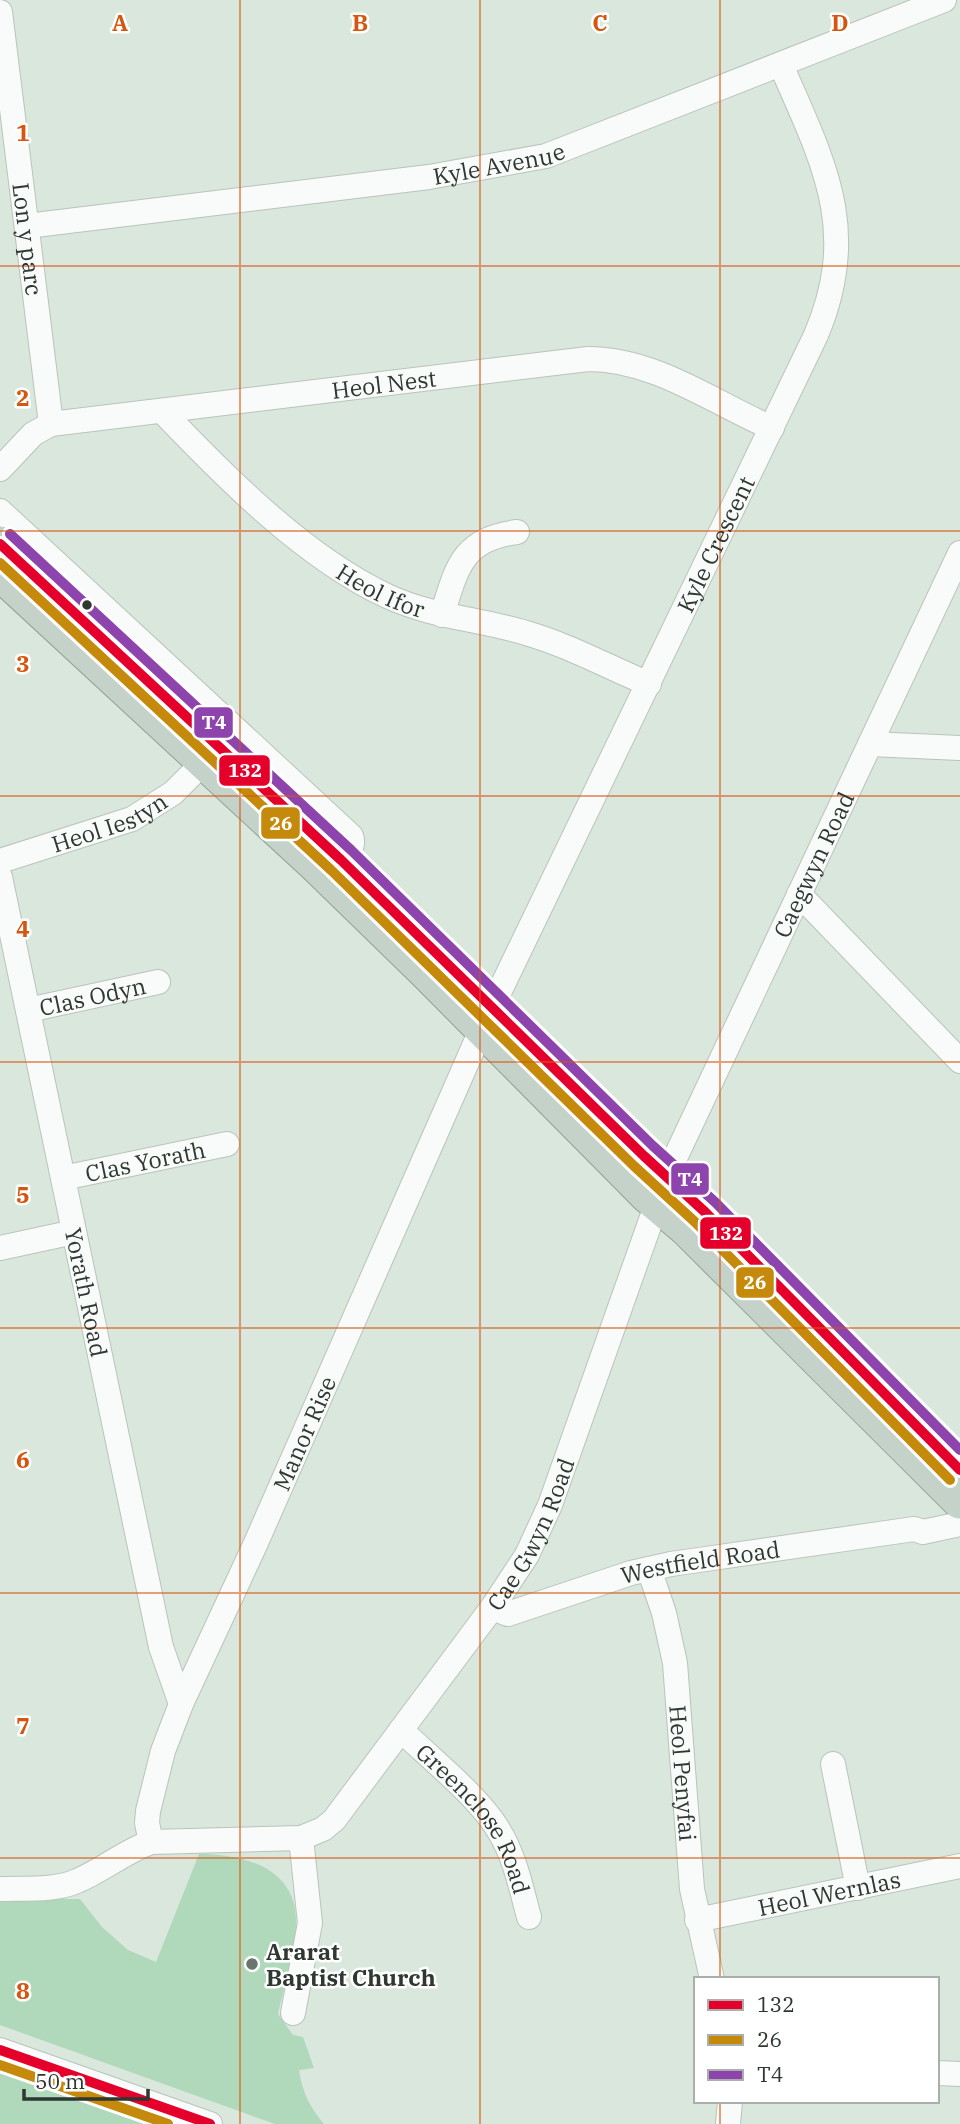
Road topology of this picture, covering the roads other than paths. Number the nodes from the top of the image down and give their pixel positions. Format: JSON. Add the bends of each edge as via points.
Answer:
{"nodes":[{"id":1,"x":944,"y":0,"type":"edge"},
{"id":2,"x":0,"y":12,"type":"edge"},
{"id":3,"x":781,"y":65,"type":"junction"},
{"id":4,"x":27,"y":226,"type":"junction"},
{"id":5,"x":162,"y":411,"type":"junction"},
{"id":6,"x":51,"y":425,"type":"junction"},
{"id":7,"x":772,"y":428,"type":"junction"},
{"id":8,"x":0,"y":469,"type":"edge"},
{"id":9,"x":0,"y":511,"type":"edge"},
{"id":10,"x":517,"y":532,"type":"dead end"},
{"id":11,"x":0,"y":544,"type":"edge"},
{"id":12,"x":960,"y":553,"type":"edge"},
{"id":13,"x":0,"y":573,"type":"edge"},
{"id":14,"x":442,"y":615,"type":"junction"},
{"id":15,"x":649,"y":684,"type":"junction"},
{"id":16,"x":870,"y":744,"type":"junction"},
{"id":17,"x":960,"y":748,"type":"edge"},
{"id":18,"x":204,"y":761,"type":"junction"},
{"id":19,"x":341,"y":860,"type":"junction"},
{"id":20,"x":0,"y":861,"type":"edge"},
{"id":21,"x":0,"y":877,"type":"edge"},
{"id":22,"x":799,"y":894,"type":"junction"},
{"id":23,"x":158,"y":982,"type":"dead end"},
{"id":24,"x":28,"y":1010,"type":"junction"},
{"id":25,"x":487,"y":1018,"type":"junction"},
{"id":26,"x":960,"y":1061,"type":"edge"},
{"id":27,"x":228,"y":1144,"type":"dead end"},
{"id":28,"x":63,"y":1178,"type":"junction"},
{"id":29,"x":662,"y":1189,"type":"junction"},
{"id":30,"x":74,"y":1232,"type":"junction"},
{"id":31,"x":0,"y":1248,"type":"edge"},
{"id":32,"x":956,"y":1486,"type":"edge"},
{"id":33,"x":960,"y":1524,"type":"edge"},
{"id":34,"x":914,"y":1529,"type":"junction"},
{"id":35,"x":649,"y":1569,"type":"junction"},
{"id":36,"x":492,"y":1608,"type":"junction"},
{"id":37,"x":181,"y":1704,"type":"junction"},
{"id":38,"x":401,"y":1730,"type":"junction"},
{"id":39,"x":833,"y":1764,"type":"dead end"},
{"id":40,"x":301,"y":1838,"type":"junction"},
{"id":41,"x":151,"y":1842,"type":"junction"},
{"id":42,"x":960,"y":1866,"type":"edge"},
{"id":43,"x":858,"y":1888,"type":"junction"},
{"id":44,"x":0,"y":1889,"type":"edge"},
{"id":45,"x":529,"y":1917,"type":"dead end"},
{"id":46,"x":697,"y":1920,"type":"junction"},
{"id":47,"x":711,"y":1977,"type":"edge"},
{"id":48,"x":293,"y":2013,"type":"dead end"},
{"id":49,"x":0,"y":2050,"type":"edge"},
{"id":50,"x":939,"y":2073,"type":"edge"},
{"id":51,"x":960,"y":2074,"type":"edge"},
{"id":52,"x":730,"y":2103,"type":"edge"},
{"id":53,"x":211,"y":2124,"type":"edge"},
{"id":54,"x":728,"y":2124,"type":"edge"}],
"edges":[{"from":1,"to":3,"type":"street","name":"Kyle Avenue"},
{"from":2,"to":4,"type":"street","name":"Lon y parc"},
{"from":3,"to":4,"type":"street","name":"Kyle Avenue","via":[[546,156],[429,177]]},
{"from":3,"to":7,"type":"street","name":"Kyle Crescent","via":[[828,184],[837,248],[824,317]]},
{"from":4,"to":6,"type":"street","name":"Lon y parc"},
{"from":5,"to":6,"type":"street","name":"Heol Nest"},
{"from":5,"to":7,"type":"street","name":"Heol Nest","via":[[607,359],[643,366]]},
{"from":5,"to":14,"type":"street","name":"Heol Ifor","via":[[306,546],[379,592]]},
{"from":6,"to":8,"type":"street","name":"Heol Nest","via":[[33,434]]},
{"from":7,"to":15,"type":"street","name":"Kyle Crescent"},
{"from":9,"to":19,"type":"street","via":[[351,836],[352,848]]},
{"from":10,"to":14,"type":"street","via":[[489,538],[468,553]]},
{"from":11,"to":19,"type":"highway"},
{"from":12,"to":16,"type":"street","name":"Caegwyn Road"},
{"from":13,"to":18,"type":"highway"},
{"from":14,"to":15,"type":"street","name":"Heol Ifor","via":[[544,638]]},
{"from":15,"to":25,"type":"street","name":"Kyle Crescent"},
{"from":16,"to":17,"type":"street"},
{"from":16,"to":22,"type":"street","name":"Caegwyn Road"},
{"from":18,"to":20,"type":"street","name":"Heol Iestyn","via":[[173,793],[132,819]]},
{"from":18,"to":25,"type":"highway"},
{"from":19,"to":25,"type":"highway"},
{"from":21,"to":24,"type":"street","name":"Yorath Road"},
{"from":22,"to":26,"type":"street"},
{"from":22,"to":29,"type":"street","name":"Caegwyn Road"},
{"from":23,"to":24,"type":"street","name":"Clas Odyn"},
{"from":24,"to":28,"type":"street","name":"Yorath Road"},
{"from":25,"to":29,"type":"highway"},
{"from":25,"to":37,"type":"street","name":"Manor Rise"},
{"from":27,"to":28,"type":"street","name":"Clas Yorath"},
{"from":28,"to":30,"type":"street","name":"Yorath Road"},
{"from":29,"to":32,"type":"highway","via":[[687,1230]]},
{"from":29,"to":36,"type":"street","name":"Cae Gwyn Road","via":[[545,1518]]},
{"from":30,"to":31,"type":"street"},
{"from":30,"to":37,"type":"street","name":"Yorath Road","via":[[161,1647]]},
{"from":32,"to":34,"type":"street","name":"Westfield Road","via":[[936,1517]]},
{"from":33,"to":34,"type":"street","name":"Westfield Road","via":[[923,1532]]},
{"from":34,"to":35,"type":"street","name":"Westfield Road"},
{"from":35,"to":36,"type":"street","name":"Westfield Road","via":[[508,1614]]},
{"from":35,"to":46,"type":"street","name":"Heol Penyfai","via":[[675,1662]]},
{"from":36,"to":38,"type":"street","name":"Cae Gwyn Road"},
{"from":37,"to":41,"type":"street","name":"Manor Rise","via":[[151,1796],[147,1823]]},
{"from":38,"to":40,"type":"street","name":"Cae Gwyn Road","via":[[334,1820]]},
{"from":38,"to":45,"type":"street","name":"Greenclose Road","via":[[498,1829],[513,1860]]},
{"from":39,"to":43,"type":"street"},
{"from":40,"to":41,"type":"street","name":"Cae Gwyn Road"},
{"from":40,"to":48,"type":"street","via":[[310,1923]]},
{"from":41,"to":44,"type":"street","via":[[66,1885]]},
{"from":42,"to":43,"type":"street","name":"Heol Wernlas"},
{"from":43,"to":46,"type":"street","name":"Heol Wernlas"},
{"from":46,"to":47,"type":"street","name":"Heol Penyfai"},
{"from":49,"to":53,"type":"street"},
{"from":50,"to":51,"type":"street"},
{"from":52,"to":54,"type":"street"}]}
